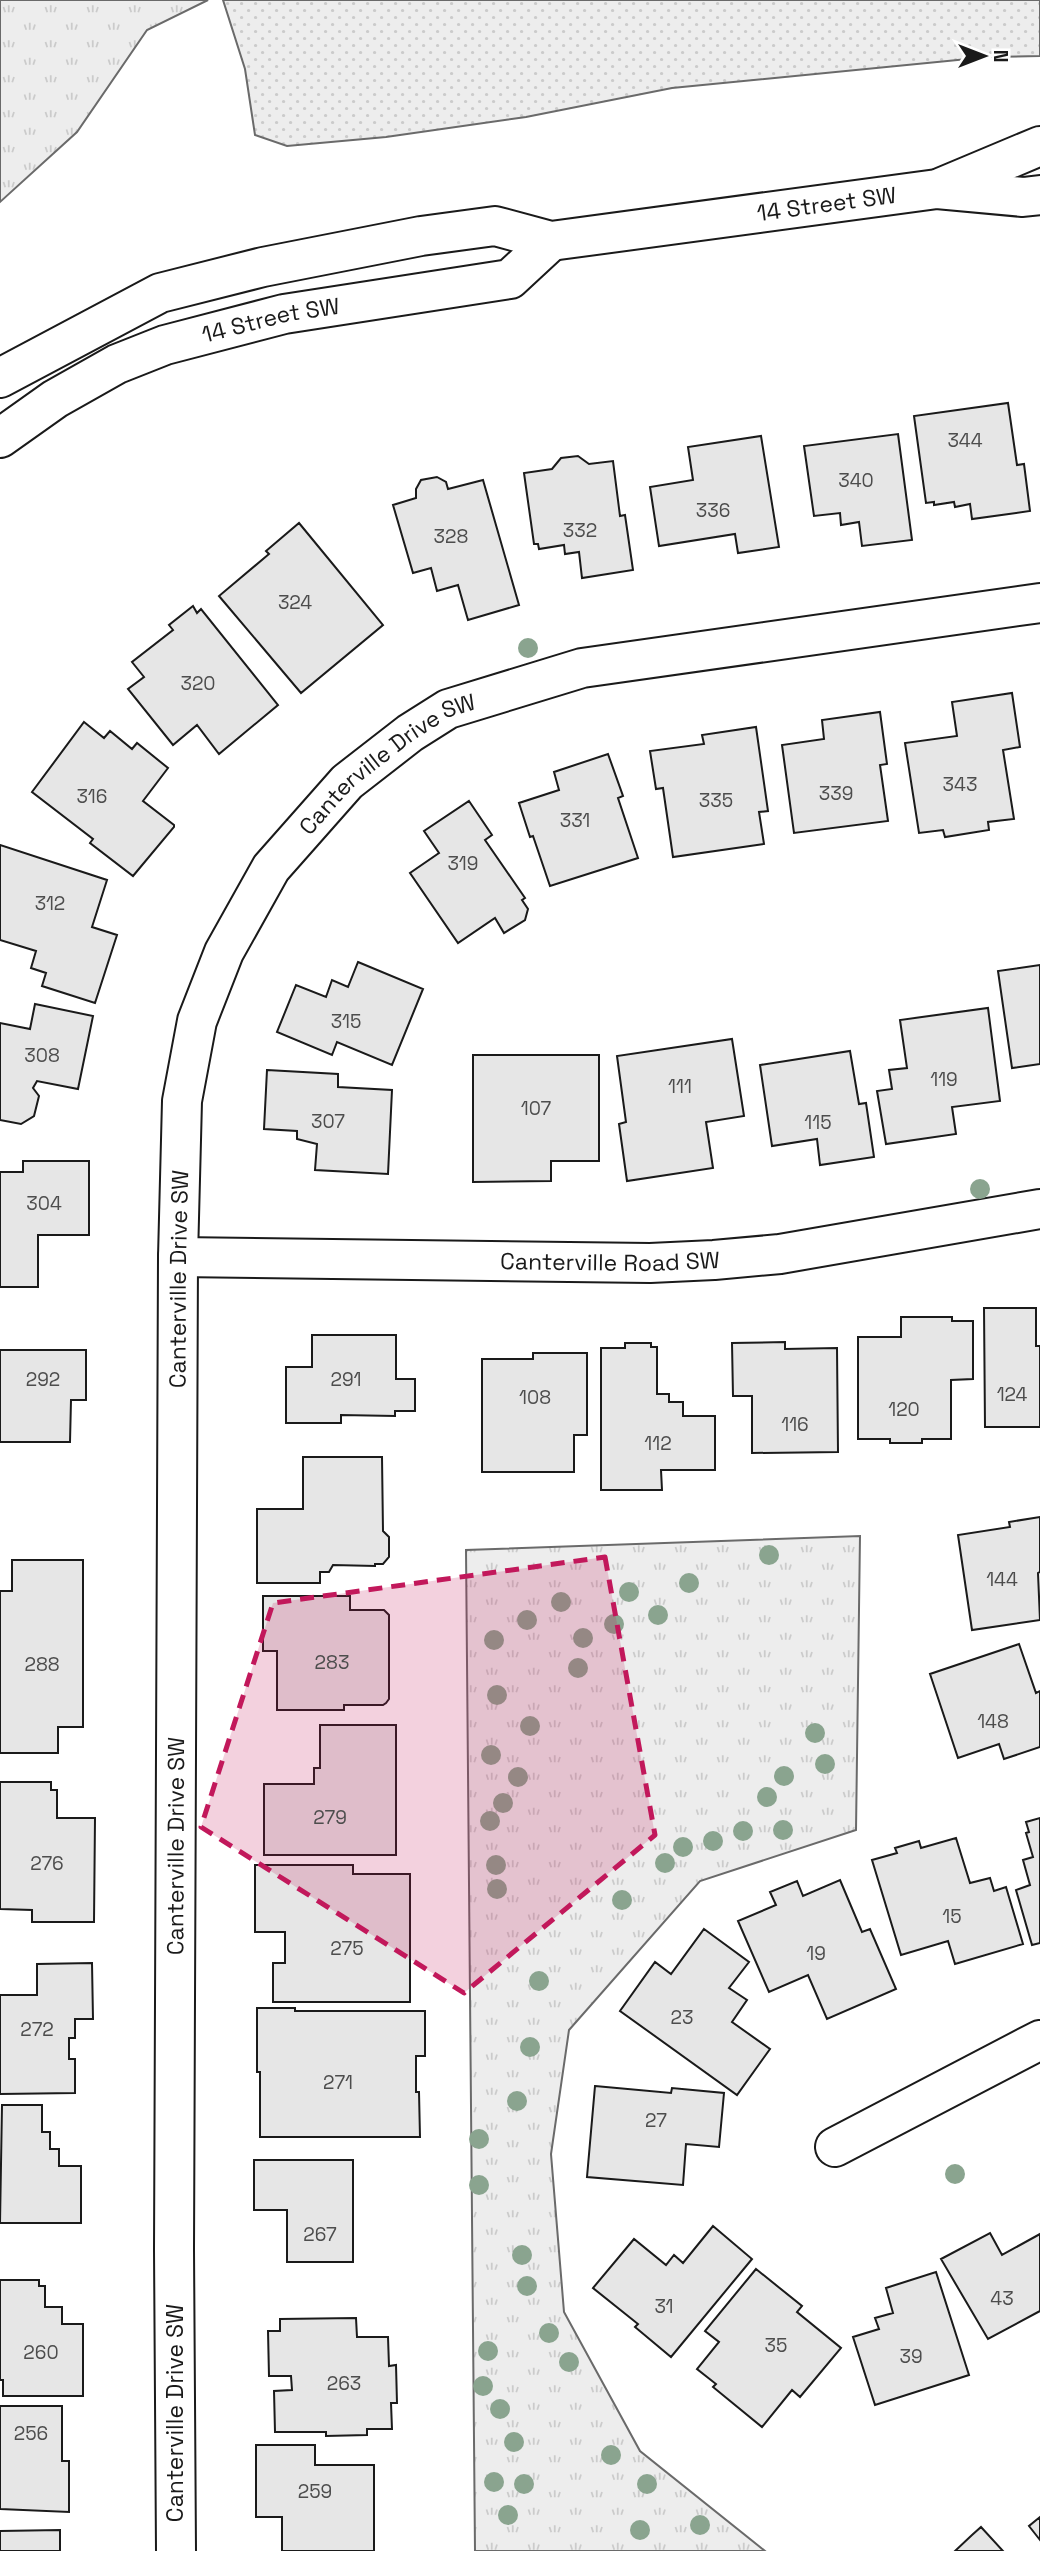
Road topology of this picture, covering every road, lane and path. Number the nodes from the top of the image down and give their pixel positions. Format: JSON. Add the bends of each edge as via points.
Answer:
{"nodes":[{"id":1,"x":1040,"y":146,"type":"edge"},
{"id":2,"x":937,"y":189,"type":"junction"},
{"id":3,"x":1040,"y":195,"type":"edge"},
{"id":4,"x":551,"y":241,"type":"junction"},
{"id":5,"x":0,"y":378,"type":"edge"},
{"id":6,"x":0,"y":438,"type":"edge"},
{"id":7,"x":1040,"y":603,"type":"edge"},
{"id":8,"x":1040,"y":1209,"type":"edge"},
{"id":9,"x":178,"y":1257,"type":"junction"},
{"id":10,"x":1040,"y":2040,"type":"edge"},
{"id":11,"x":835,"y":2147,"type":"dead end"},
{"id":12,"x":176,"y":2551,"type":"edge"}],
"edges":[{"from":1,"to":2,"type":"street","name":"14 Street SW"},
{"from":2,"to":3,"type":"street","name":"14 Street SW"},
{"from":2,"to":4,"type":"street","name":"14 Street SW"},
{"from":4,"to":5,"type":"street","name":"14 Street SW","via":[[495,226],[421,236],[186,286],[160,293]]},
{"from":4,"to":6,"type":"street","name":"14 Street SW","via":[[510,279],[296,312],[165,345],[117,364],[55,398]]},
{"from":7,"to":9,"type":"street","name":"Canterville Drive SW","via":[[582,668],[448,709],[410,733],[347,782],[271,868],[224,952],[198,1021],[182,1101]]},
{"from":8,"to":9,"type":"street","name":"Canterville Road SW","via":[[780,1254],[714,1260]]},
{"from":9,"to":12,"type":"street","name":"Canterville Drive SW"},
{"from":10,"to":11,"type":"street"}]}
